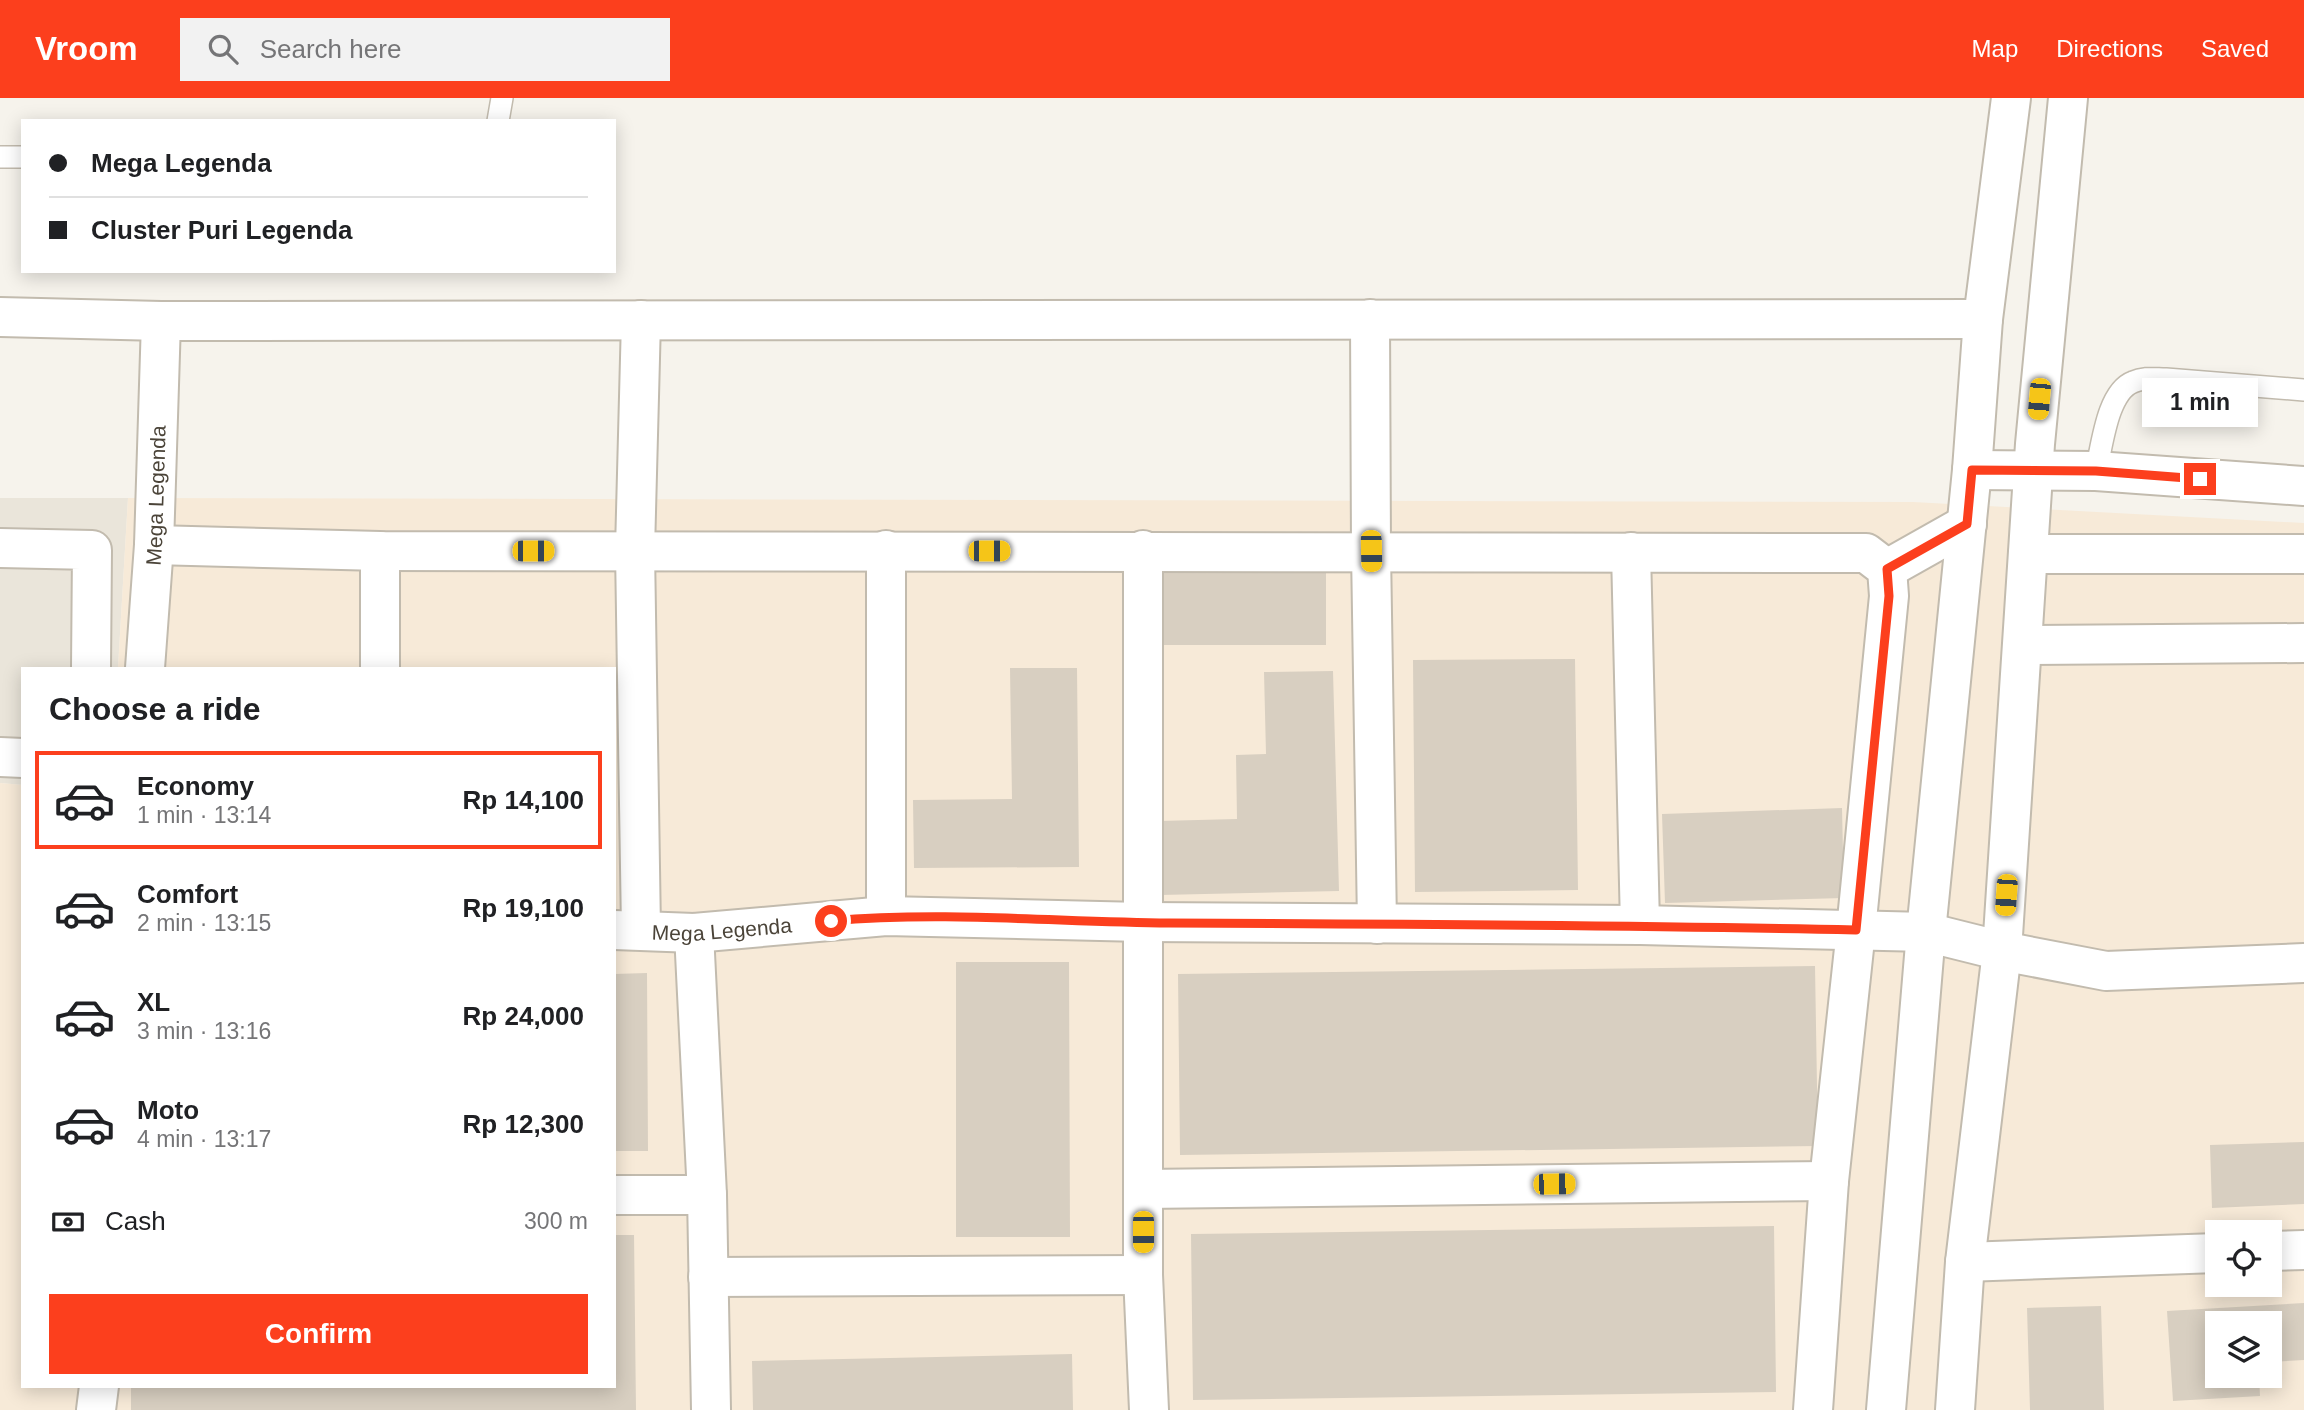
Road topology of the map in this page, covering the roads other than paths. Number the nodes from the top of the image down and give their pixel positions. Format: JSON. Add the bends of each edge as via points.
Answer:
{"nodes":[{"id":1,"x":502,"y":98,"type":"edge"},
{"id":2,"x":2010,"y":100,"type":"edge"},
{"id":3,"x":2068,"y":102,"type":"edge"},
{"id":4,"x":498,"y":119,"type":"edge"},
{"id":5,"x":0,"y":157,"type":"edge"},
{"id":6,"x":21,"y":157,"type":"edge"},
{"id":7,"x":0,"y":317,"type":"edge"},
{"id":8,"x":1370,"y":319,"type":"junction"},
{"id":9,"x":1983,"y":319,"type":"junction"},
{"id":10,"x":641,"y":320,"type":"junction"},
{"id":11,"x":161,"y":321,"type":"junction"},
{"id":12,"x":2304,"y":390,"type":"edge"},
{"id":13,"x":1972,"y":470,"type":"junction"},
{"id":14,"x":2033,"y":471,"type":"junction"},
{"id":15,"x":2096,"y":471,"type":"junction"},
{"id":16,"x":2304,"y":486,"type":"edge"},
{"id":17,"x":1967,"y":524,"type":"junction"},
{"id":18,"x":154,"y":545,"type":"junction"},
{"id":19,"x":0,"y":548,"type":"edge"},
{"id":20,"x":380,"y":551,"type":"junction"},
{"id":21,"x":635,"y":551,"type":"junction"},
{"id":22,"x":886,"y":551,"type":"junction"},
{"id":23,"x":1143,"y":551,"type":"junction"},
{"id":24,"x":1371,"y":551,"type":"junction"},
{"id":25,"x":1631,"y":552,"type":"junction"},
{"id":26,"x":2028,"y":554,"type":"junction"},
{"id":27,"x":2304,"y":554,"type":"edge"},
{"id":28,"x":1887,"y":569,"type":"junction"},
{"id":29,"x":2304,"y":643,"type":"edge"},
{"id":30,"x":2023,"y":645,"type":"junction"},
{"id":31,"x":91,"y":667,"type":"edge"},
{"id":32,"x":145,"y":667,"type":"edge"},
{"id":33,"x":380,"y":667,"type":"edge"},
{"id":34,"x":0,"y":758,"type":"edge"},
{"id":35,"x":21,"y":758,"type":"edge"},
{"id":36,"x":886,"y":916,"type":"junction"},
{"id":37,"x":1142,"y":922,"type":"junction"},
{"id":38,"x":1377,"y":924,"type":"junction"},
{"id":39,"x":1640,"y":925,"type":"junction"},
{"id":40,"x":627,"y":930,"type":"edge"},
{"id":41,"x":1856,"y":930,"type":"junction"},
{"id":42,"x":1926,"y":932,"type":"junction"},
{"id":43,"x":694,"y":933,"type":"junction"},
{"id":44,"x":2002,"y":951,"type":"junction"},
{"id":45,"x":2304,"y":963,"type":"edge"},
{"id":46,"x":1829,"y":1181,"type":"junction"},
{"id":47,"x":1143,"y":1189,"type":"junction"},
{"id":48,"x":616,"y":1195,"type":"edge"},
{"id":49,"x":707,"y":1195,"type":"junction"},
{"id":50,"x":2304,"y":1250,"type":"edge"},
{"id":51,"x":2282,"y":1251,"type":"edge"},
{"id":52,"x":2205,"y":1253,"type":"edge"},
{"id":53,"x":1965,"y":1262,"type":"junction"},
{"id":54,"x":1143,"y":1275,"type":"junction"},
{"id":55,"x":708,"y":1277,"type":"junction"},
{"id":56,"x":99,"y":1388,"type":"edge"},
{"id":57,"x":96,"y":1410,"type":"edge"},
{"id":58,"x":711,"y":1410,"type":"edge"},
{"id":59,"x":1149,"y":1410,"type":"edge"},
{"id":60,"x":1813,"y":1410,"type":"edge"},
{"id":61,"x":1886,"y":1410,"type":"edge"},
{"id":62,"x":1955,"y":1410,"type":"edge"}],
"edges":[{"from":1,"to":4,"type":"lane"},
{"from":2,"to":3,"type":"street"},
{"from":2,"to":9,"type":"street"},
{"from":3,"to":14,"type":"street"},
{"from":5,"to":6,"type":"lane"},
{"from":7,"to":11,"type":"street"},
{"from":8,"to":9,"type":"street"},
{"from":8,"to":10,"type":"street"},
{"from":8,"to":24,"type":"street"},
{"from":9,"to":13,"type":"street"},
{"from":10,"to":11,"type":"street"},
{"from":10,"to":21,"type":"street"},
{"from":11,"to":18,"type":"street","name":"Mega Legenda"},
{"from":12,"to":15,"type":"lane","via":[[2147,378],[2131,382],[2112,404]]},
{"from":13,"to":14,"type":"street"},
{"from":13,"to":17,"type":"street"},
{"from":14,"to":15,"type":"street"},
{"from":14,"to":26,"type":"street"},
{"from":15,"to":16,"type":"street"},
{"from":17,"to":28,"type":"street"},
{"from":17,"to":42,"type":"street"},
{"from":18,"to":20,"type":"street"},
{"from":18,"to":32,"type":"street","name":"Mega Legenda"},
{"from":19,"to":31,"type":"street","via":[[92,550]]},
{"from":20,"to":21,"type":"street"},
{"from":20,"to":33,"type":"street"},
{"from":21,"to":22,"type":"street"},
{"from":21,"to":40,"type":"street"},
{"from":22,"to":23,"type":"street"},
{"from":22,"to":36,"type":"street"},
{"from":23,"to":24,"type":"street"},
{"from":23,"to":37,"type":"street"},
{"from":24,"to":25,"type":"street"},
{"from":24,"to":38,"type":"street"},
{"from":25,"to":28,"type":"street","via":[[1866,553]]},
{"from":25,"to":39,"type":"street"},
{"from":26,"to":27,"type":"street"},
{"from":26,"to":30,"type":"street"},
{"from":28,"to":41,"type":"street","via":[[1889,596]]},
{"from":29,"to":30,"type":"street"},
{"from":30,"to":44,"type":"street"},
{"from":34,"to":35,"type":"street"},
{"from":36,"to":37,"type":"street","name":"Mega Legenda"},
{"from":36,"to":43,"type":"street","name":"Mega Legenda"},
{"from":37,"to":38,"type":"street","name":"Mega Legenda"},
{"from":37,"to":47,"type":"street"},
{"from":38,"to":39,"type":"street","name":"Mega Legenda"},
{"from":39,"to":41,"type":"street","name":"Mega Legenda"},
{"from":40,"to":43,"type":"street","name":"Mega Legenda"},
{"from":41,"to":42,"type":"street","name":"Mega Legenda"},
{"from":41,"to":46,"type":"street"},
{"from":42,"to":44,"type":"street","name":"Mega Legenda"},
{"from":42,"to":61,"type":"street"},
{"from":43,"to":49,"type":"street"},
{"from":44,"to":45,"type":"street","name":"Mega Legenda","via":[[2105,971]]},
{"from":44,"to":53,"type":"street"},
{"from":46,"to":47,"type":"street"},
{"from":46,"to":60,"type":"street"},
{"from":47,"to":54,"type":"street"},
{"from":48,"to":49,"type":"street"},
{"from":49,"to":55,"type":"street"},
{"from":50,"to":51,"type":"street"},
{"from":52,"to":53,"type":"street"},
{"from":53,"to":62,"type":"street"},
{"from":54,"to":55,"type":"street"},
{"from":54,"to":59,"type":"street"},
{"from":55,"to":58,"type":"street"},
{"from":56,"to":57,"type":"street"}]}
